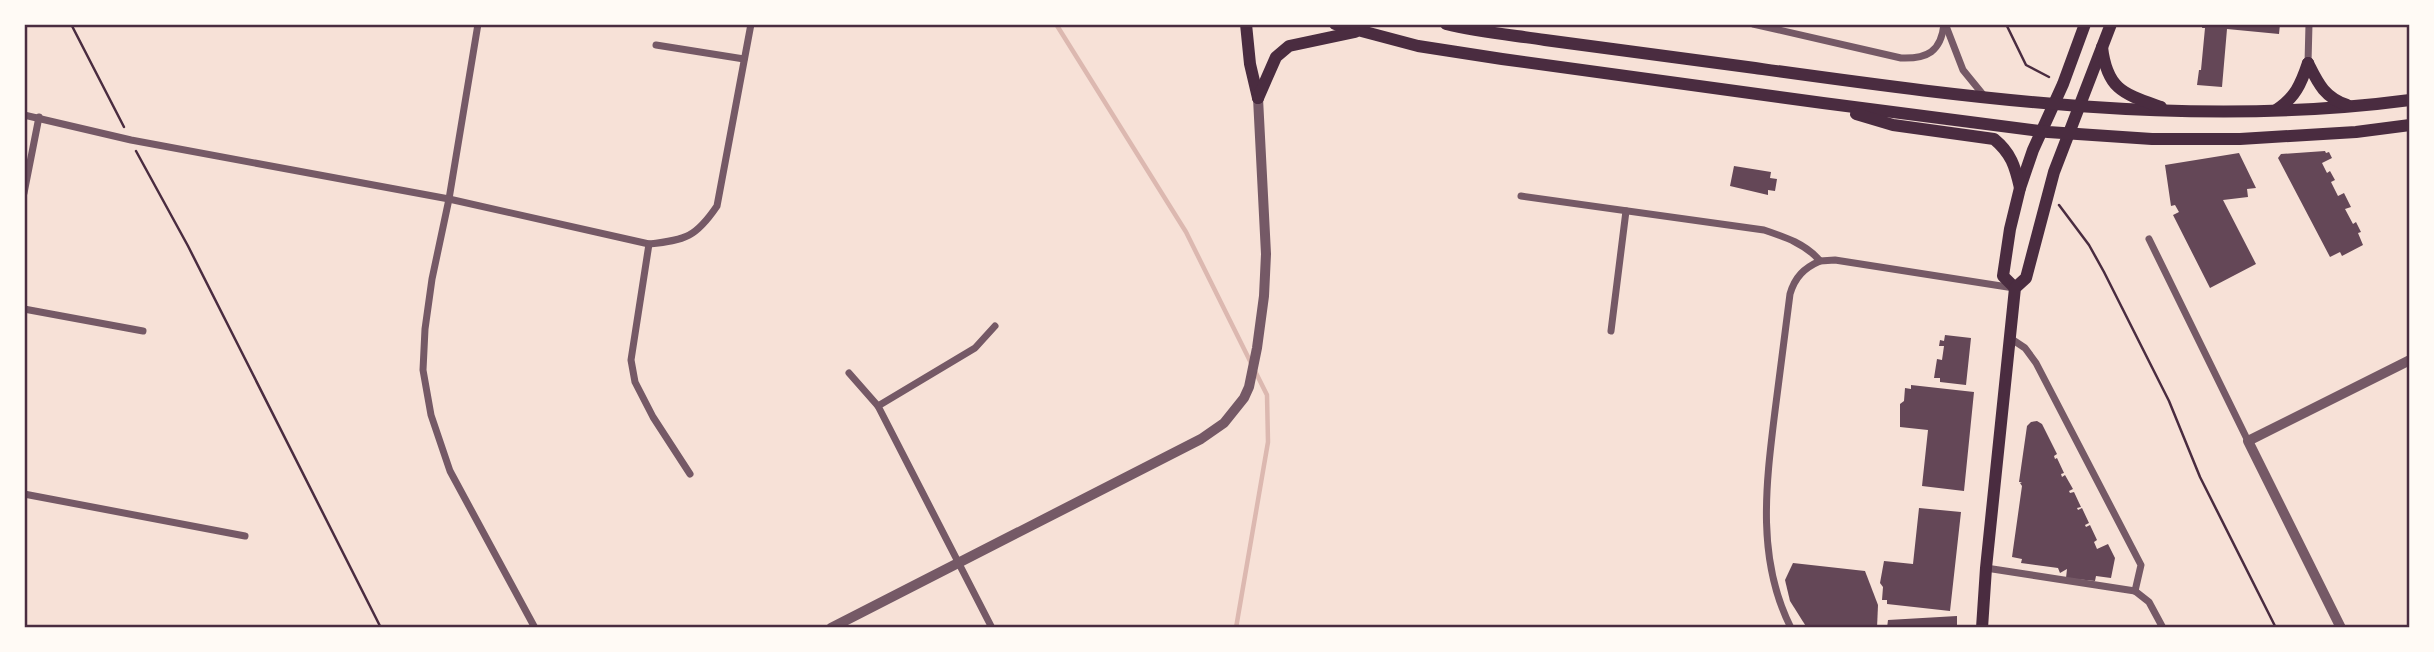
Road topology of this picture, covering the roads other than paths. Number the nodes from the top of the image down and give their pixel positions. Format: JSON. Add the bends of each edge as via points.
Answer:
{"nodes":[{"id":1,"x":478,"y":24,"type":"edge"},
{"id":2,"x":751,"y":24,"type":"edge"},
{"id":3,"x":1246,"y":24,"type":"edge"},
{"id":4,"x":1335,"y":24,"type":"edge"},
{"id":5,"x":1446,"y":24,"type":"edge"},
{"id":6,"x":1753,"y":24,"type":"edge"},
{"id":7,"x":1945,"y":24,"type":"edge"},
{"id":8,"x":2085,"y":24,"type":"edge"},
{"id":9,"x":2111,"y":24,"type":"edge"},
{"id":10,"x":2309,"y":24,"type":"edge"},
{"id":11,"x":1358,"y":32,"type":"junction"},
{"id":12,"x":656,"y":45,"type":"dead end"},
{"id":13,"x":2102,"y":47,"type":"junction"},
{"id":14,"x":744,"y":59,"type":"junction"},
{"id":15,"x":2308,"y":63,"type":"junction"},
{"id":16,"x":1258,"y":98,"type":"junction"},
{"id":17,"x":1986,"y":98,"type":"junction"},
{"id":18,"x":2410,"y":100,"type":"edge"},
{"id":19,"x":1822,"y":103,"type":"junction"},
{"id":20,"x":2054,"y":105,"type":"junction"},
{"id":21,"x":2350,"y":106,"type":"junction"},
{"id":22,"x":2080,"y":107,"type":"junction"},
{"id":23,"x":2174,"y":112,"type":"junction"},
{"id":24,"x":2275,"y":112,"type":"junction"},
{"id":25,"x":24,"y":115,"type":"edge"},
{"id":26,"x":39,"y":117,"type":"junction"},
{"id":27,"x":2410,"y":125,"type":"edge"},
{"id":28,"x":2042,"y":131,"type":"junction"},
{"id":29,"x":2070,"y":133,"type":"junction"},
{"id":30,"x":2020,"y":187,"type":"junction"},
{"id":31,"x":24,"y":193,"type":"edge"},
{"id":32,"x":1521,"y":196,"type":"dead end"},
{"id":33,"x":449,"y":199,"type":"junction"},
{"id":34,"x":1626,"y":211,"type":"junction"},
{"id":35,"x":2149,"y":239,"type":"dead end"},
{"id":36,"x":649,"y":244,"type":"junction"},
{"id":37,"x":1820,"y":261,"type":"junction"},
{"id":38,"x":2015,"y":288,"type":"junction"},
{"id":39,"x":24,"y":309,"type":"edge"},
{"id":40,"x":995,"y":326,"type":"dead end"},
{"id":41,"x":143,"y":331,"type":"dead end"},
{"id":42,"x":1611,"y":331,"type":"dead end"},
{"id":43,"x":2010,"y":338,"type":"junction"},
{"id":44,"x":2410,"y":360,"type":"edge"},
{"id":45,"x":849,"y":373,"type":"dead end"},
{"id":46,"x":878,"y":406,"type":"junction"},
{"id":47,"x":2248,"y":441,"type":"junction"},
{"id":48,"x":690,"y":474,"type":"dead end"},
{"id":49,"x":24,"y":494,"type":"edge"},
{"id":50,"x":245,"y":536,"type":"dead end"},
{"id":51,"x":958,"y":562,"type":"junction"},
{"id":52,"x":1986,"y":568,"type":"junction"},
{"id":53,"x":2135,"y":591,"type":"junction"},
{"id":54,"x":535,"y":628,"type":"edge"},
{"id":55,"x":831,"y":628,"type":"edge"},
{"id":56,"x":992,"y":628,"type":"edge"},
{"id":57,"x":1791,"y":628,"type":"edge"},
{"id":58,"x":1982,"y":628,"type":"edge"},
{"id":59,"x":2163,"y":628,"type":"edge"},
{"id":60,"x":2341,"y":628,"type":"edge"}],
"edges":[{"from":1,"to":33,"type":"street"},
{"from":2,"to":14,"type":"street"},
{"from":3,"to":16,"type":"main road"},
{"from":4,"to":11,"type":"main road"},
{"from":5,"to":17,"type":"main road"},
{"from":6,"to":7,"type":"street","via":[[1901,58],[1931,52],[1943,37]]},
{"from":7,"to":17,"type":"street","via":[[1963,70]]},
{"from":8,"to":20,"type":"main road"},
{"from":9,"to":13,"type":"main road"},
{"from":10,"to":15,"type":"street"},
{"from":11,"to":16,"type":"main road","via":[[1289,46],[1276,57]]},
{"from":11,"to":19,"type":"main road","via":[[1466,54]]},
{"from":12,"to":14,"type":"street"},
{"from":13,"to":22,"type":"main road"},
{"from":13,"to":23,"type":"main road","via":[[2111,81],[2124,95]]},
{"from":14,"to":36,"type":"street","via":[[717,206],[703,227],[678,241]]},
{"from":15,"to":21,"type":"main road","via":[[2322,91]]},
{"from":15,"to":24,"type":"main road","via":[[2300,89]]},
{"from":16,"to":51,"type":"street","via":[[1266,242],[1264,296],[1244,398],[1224,423],[1201,439]]},
{"from":17,"to":20,"type":"main road"},
{"from":18,"to":21,"type":"main road"},
{"from":19,"to":28,"type":"main road"},
{"from":19,"to":30,"type":"main road","via":[[1893,125],[1994,139],[2014,162]]},
{"from":20,"to":22,"type":"main road"},
{"from":20,"to":28,"type":"main road"},
{"from":21,"to":24,"type":"main road"},
{"from":22,"to":23,"type":"main road"},
{"from":22,"to":29,"type":"main road"},
{"from":23,"to":24,"type":"main road"},
{"from":25,"to":26,"type":"street"},
{"from":26,"to":31,"type":"street"},
{"from":26,"to":33,"type":"street","via":[[131,140]]},
{"from":27,"to":29,"type":"main road","via":[[2240,139]]},
{"from":28,"to":29,"type":"main road"},
{"from":28,"to":30,"type":"main road"},
{"from":29,"to":38,"type":"main road","via":[[2054,172],[2026,278]]},
{"from":30,"to":38,"type":"main road","via":[[2003,276]]},
{"from":32,"to":34,"type":"street"},
{"from":33,"to":36,"type":"street"},
{"from":33,"to":54,"type":"street","via":[[425,329],[424,370],[431,415],[450,471]]},
{"from":34,"to":37,"type":"street","via":[[1764,230],[1812,251]]},
{"from":34,"to":42,"type":"street"},
{"from":35,"to":47,"type":"street"},
{"from":36,"to":48,"type":"street","via":[[631,360],[635,382],[653,417]]},
{"from":37,"to":38,"type":"street"},
{"from":37,"to":57,"type":"street","via":[[1800,273],[1790,294],[1765,500],[1768,559]]},
{"from":38,"to":43,"type":"main road"},
{"from":39,"to":41,"type":"street"},
{"from":40,"to":46,"type":"street","via":[[975,348]]},
{"from":43,"to":52,"type":"main road"},
{"from":43,"to":53,"type":"street","via":[[2036,363],[2141,565]]},
{"from":44,"to":47,"type":"street"},
{"from":45,"to":46,"type":"street"},
{"from":46,"to":51,"type":"street"},
{"from":47,"to":60,"type":"street"},
{"from":49,"to":50,"type":"street"},
{"from":51,"to":55,"type":"street"},
{"from":51,"to":56,"type":"street"},
{"from":52,"to":53,"type":"street"},
{"from":52,"to":58,"type":"main road"},
{"from":53,"to":59,"type":"street","via":[[2149,602]]}]}
